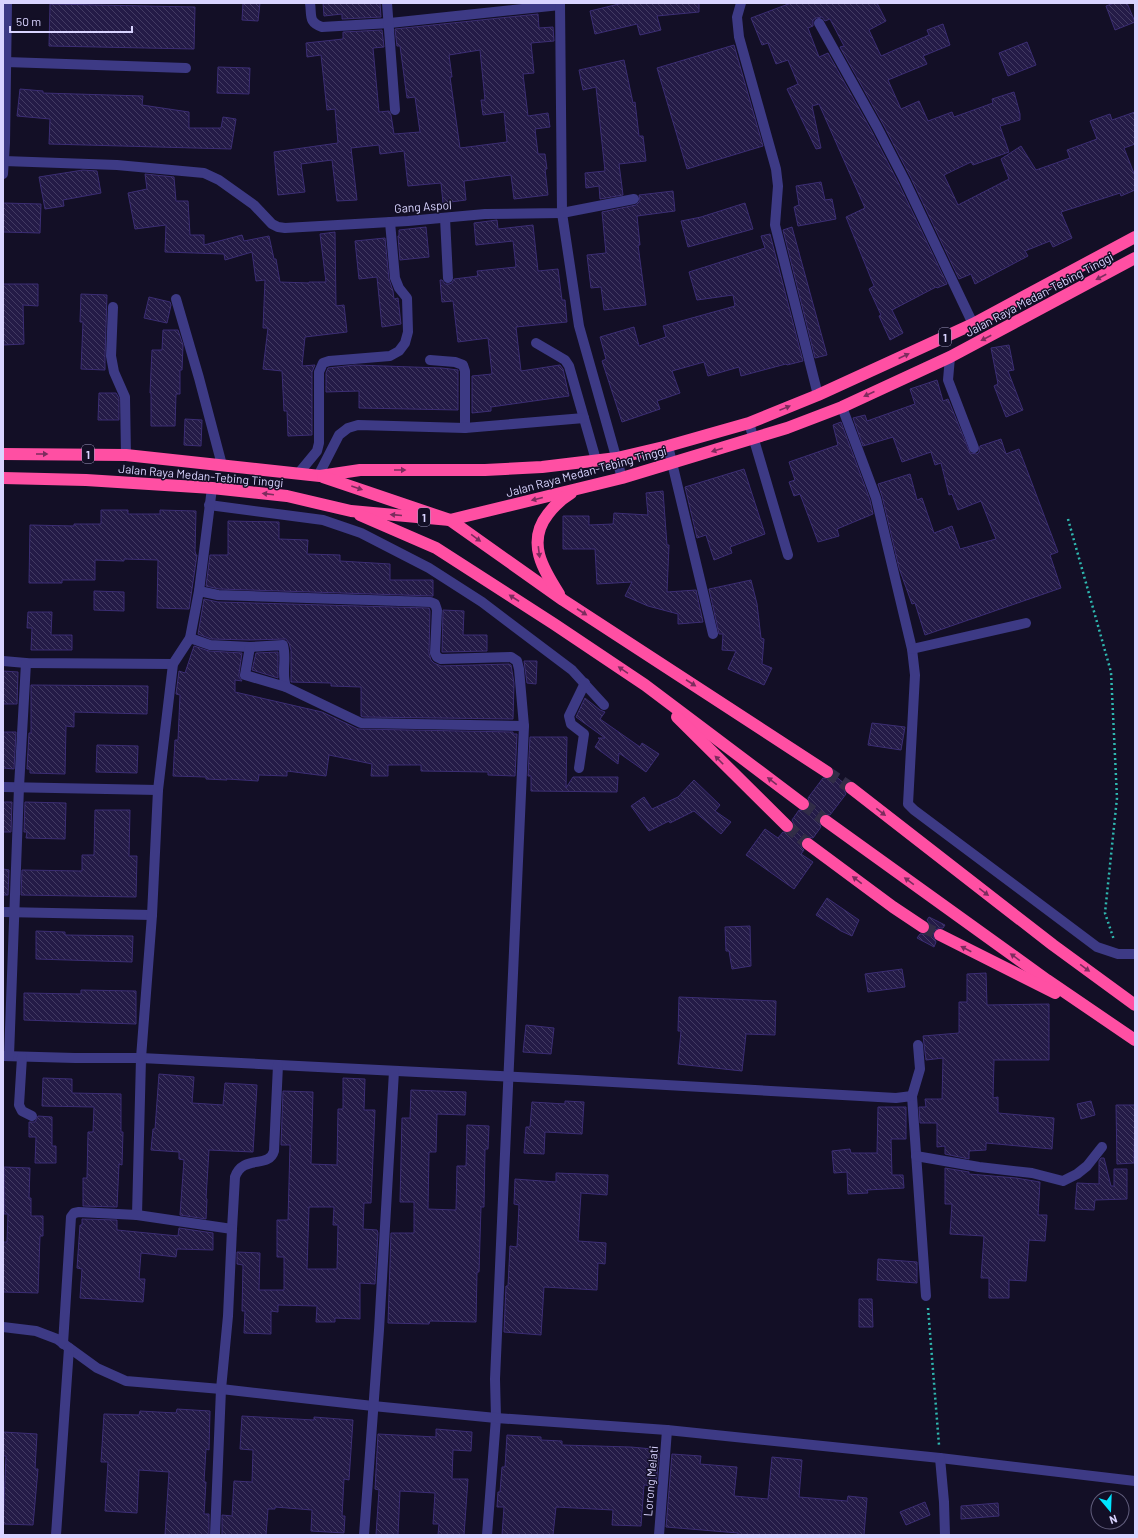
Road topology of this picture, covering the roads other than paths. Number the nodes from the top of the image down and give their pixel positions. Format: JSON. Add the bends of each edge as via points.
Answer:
{"nodes":[{"id":1,"x":7,"y":3,"type":"edge"},
{"id":2,"x":310,"y":3,"type":"edge"},
{"id":3,"x":387,"y":3,"type":"edge"},
{"id":4,"x":742,"y":3,"type":"edge"},
{"id":5,"x":560,"y":4,"type":"edge"},
{"id":6,"x":390,"y":23,"type":"junction"},
{"id":7,"x":819,"y":23,"type":"dead end"},
{"id":8,"x":6,"y":62,"type":"junction"},
{"id":9,"x":186,"y":68,"type":"dead end"},
{"id":10,"x":395,"y":110,"type":"dead end"},
{"id":11,"x":4,"y":161,"type":"junction"},
{"id":12,"x":3,"y":174,"type":"edge"},
{"id":13,"x":634,"y":199,"type":"dead end"},
{"id":14,"x":562,"y":213,"type":"junction"},
{"id":15,"x":445,"y":218,"type":"junction"},
{"id":16,"x":390,"y":222,"type":"junction"},
{"id":17,"x":1135,"y":237,"type":"edge"},
{"id":18,"x":1135,"y":258,"type":"edge"},
{"id":19,"x":448,"y":278,"type":"dead end"},
{"id":20,"x":176,"y":299,"type":"dead end"},
{"id":21,"x":113,"y":308,"type":"dead end"},
{"id":22,"x":973,"y":324,"type":"junction"},
{"id":23,"x":536,"y":343,"type":"dead end"},
{"id":24,"x":950,"y":357,"type":"junction"},
{"id":25,"x":430,"y":360,"type":"dead end"},
{"id":26,"x":818,"y":395,"type":"junction"},
{"id":27,"x":842,"y":406,"type":"junction"},
{"id":28,"x":584,"y":418,"type":"junction"},
{"id":29,"x":749,"y":423,"type":"junction"},
{"id":30,"x":465,"y":428,"type":"junction"},
{"id":31,"x":754,"y":438,"type":"junction"},
{"id":32,"x":668,"y":446,"type":"junction"},
{"id":33,"x":974,"y":448,"type":"dead end"},
{"id":34,"x":3,"y":454,"type":"edge"},
{"id":35,"x":126,"y":455,"type":"junction"},
{"id":36,"x":617,"y":458,"type":"junction"},
{"id":37,"x":596,"y":460,"type":"junction"},
{"id":38,"x":673,"y":463,"type":"junction"},
{"id":39,"x":222,"y":465,"type":"junction"},
{"id":40,"x":298,"y":474,"type":"junction"},
{"id":41,"x":319,"y":476,"type":"junction"},
{"id":42,"x":3,"y":478,"type":"edge"},
{"id":43,"x":622,"y":478,"type":"junction"},
{"id":44,"x":212,"y":488,"type":"junction"},
{"id":45,"x":579,"y":488,"type":"junction"},
{"id":46,"x":209,"y":505,"type":"junction"},
{"id":47,"x":351,"y":511,"type":"junction"},
{"id":48,"x":450,"y":520,"type":"junction"},
{"id":49,"x":788,"y":555,"type":"dead end"},
{"id":50,"x":199,"y":591,"type":"junction"},
{"id":51,"x":563,"y":600,"type":"junction"},
{"id":52,"x":1026,"y":623,"type":"dead end"},
{"id":53,"x":714,"y":634,"type":"dead end"},
{"id":54,"x":190,"y":638,"type":"junction"},
{"id":55,"x":250,"y":647,"type":"junction"},
{"id":56,"x":912,"y":649,"type":"junction"},
{"id":57,"x":3,"y":661,"type":"edge"},
{"id":58,"x":26,"y":663,"type":"junction"},
{"id":59,"x":173,"y":664,"type":"junction"},
{"id":60,"x":585,"y":683,"type":"junction"},
{"id":61,"x":645,"y":685,"type":"junction"},
{"id":62,"x":286,"y":687,"type":"junction"},
{"id":63,"x":604,"y":705,"type":"dead end"},
{"id":64,"x":524,"y":726,"type":"junction"},
{"id":65,"x":579,"y":768,"type":"dead end"},
{"id":66,"x":827,"y":772,"type":"tunnel mouth"},
{"id":67,"x":3,"y":787,"type":"edge"},
{"id":68,"x":19,"y":787,"type":"junction"},
{"id":69,"x":851,"y":788,"type":"tunnel mouth"},
{"id":70,"x":158,"y":790,"type":"junction"},
{"id":71,"x":803,"y":804,"type":"tunnel mouth"},
{"id":72,"x":826,"y":821,"type":"tunnel mouth"},
{"id":73,"x":787,"y":826,"type":"tunnel mouth"},
{"id":74,"x":808,"y":844,"type":"tunnel mouth"},
{"id":75,"x":3,"y":912,"type":"edge"},
{"id":76,"x":15,"y":912,"type":"junction"},
{"id":77,"x":152,"y":915,"type":"junction"},
{"id":78,"x":923,"y":927,"type":"tunnel mouth"},
{"id":79,"x":940,"y":935,"type":"tunnel mouth"},
{"id":80,"x":1135,"y":954,"type":"edge"},
{"id":81,"x":1135,"y":1005,"type":"edge"},
{"id":82,"x":1101,"y":1016,"type":"junction"},
{"id":83,"x":1135,"y":1040,"type":"edge"},
{"id":84,"x":918,"y":1045,"type":"dead end"},
{"id":85,"x":6,"y":1056,"type":"edge"},
{"id":86,"x":22,"y":1056,"type":"junction"},
{"id":87,"x":141,"y":1058,"type":"junction"},
{"id":88,"x":278,"y":1065,"type":"junction"},
{"id":89,"x":394,"y":1071,"type":"junction"},
{"id":90,"x":509,"y":1076,"type":"junction"},
{"id":91,"x":912,"y":1096,"type":"junction"},
{"id":92,"x":32,"y":1116,"type":"dead end"},
{"id":93,"x":1102,"y":1147,"type":"dead end"},
{"id":94,"x":916,"y":1156,"type":"junction"},
{"id":95,"x":137,"y":1215,"type":"junction"},
{"id":96,"x":232,"y":1229,"type":"junction"},
{"id":97,"x":926,"y":1296,"type":"road end"},
{"id":98,"x":3,"y":1327,"type":"edge"},
{"id":99,"x":66,"y":1346,"type":"junction"},
{"id":100,"x":221,"y":1389,"type":"junction"},
{"id":101,"x":373,"y":1406,"type":"junction"},
{"id":102,"x":496,"y":1418,"type":"junction"},
{"id":103,"x":667,"y":1430,"type":"junction"},
{"id":104,"x":940,"y":1458,"type":"junction"},
{"id":105,"x":1135,"y":1481,"type":"edge"},
{"id":106,"x":56,"y":1535,"type":"edge"},
{"id":107,"x":215,"y":1535,"type":"edge"},
{"id":108,"x":364,"y":1535,"type":"edge"},
{"id":109,"x":487,"y":1535,"type":"edge"},
{"id":110,"x":659,"y":1535,"type":"edge"},
{"id":111,"x":945,"y":1535,"type":"edge"}],
"edges":[{"from":1,"to":8,"type":"street"},
{"from":2,"to":6,"type":"street","via":[[312,21],[322,27]]},
{"from":3,"to":6,"type":"street"},
{"from":4,"to":26,"type":"street","via":[[737,17],[739,37],[776,169],[776,225]]},
{"from":5,"to":6,"type":"street"},
{"from":5,"to":14,"type":"street"},
{"from":6,"to":10,"type":"street"},
{"from":7,"to":22,"type":"street","via":[[877,127]]},
{"from":8,"to":9,"type":"street"},
{"from":8,"to":11,"type":"street"},
{"from":11,"to":12,"type":"street"},
{"from":11,"to":16,"type":"street","name":"Gang Aspol","via":[[117,164],[204,173],[219,180],[254,205],[278,227]]},
{"from":13,"to":14,"type":"street","name":"Gang Aspol"},
{"from":14,"to":15,"type":"street","name":"Gang Aspol","via":[[485,214]]},
{"from":14,"to":36,"type":"street","via":[[579,326]]},
{"from":15,"to":16,"type":"street","name":"Gang Aspol"},
{"from":15,"to":19,"type":"street"},
{"from":16,"to":40,"type":"street","via":[[395,278],[407,298],[408,332],[405,342],[399,351],[390,356],[329,360],[323,363],[319,372],[319,443],[317,451]]},
{"from":17,"to":22,"type":"highway","name":"Jalan Raya Medan-Tebing Tinggi","number":"1"},
{"from":18,"to":24,"type":"highway","name":"Jalan Raya Medan-Tebing Tinggi","number":"1","one_way":true},
{"from":20,"to":39,"type":"street"},
{"from":21,"to":35,"type":"street","via":[[111,356],[114,372],[125,397]]},
{"from":26,"to":22,"type":"highway","name":"Jalan Raya Medan-Tebing Tinggi","number":"1","one_way":true},
{"from":23,"to":28,"type":"street","via":[[565,360]]},
{"from":24,"to":27,"type":"highway","name":"Jalan Raya Medan-Tebing Tinggi","number":"1","one_way":true},
{"from":24,"to":33,"type":"street","via":[[948,380]]},
{"from":25,"to":30,"type":"street","via":[[463,365]]},
{"from":29,"to":26,"type":"highway","name":"Jalan Raya Medan-Tebing Tinggi","number":"1","one_way":true},
{"from":27,"to":31,"type":"highway","name":"Jalan Raya Medan-Tebing Tinggi","number":"1"},
{"from":27,"to":56,"type":"street","via":[[876,498]]},
{"from":28,"to":30,"type":"street"},
{"from":28,"to":37,"type":"street"},
{"from":29,"to":31,"type":"street"},
{"from":29,"to":32,"type":"highway","name":"Jalan Raya Medan-Tebing Tinggi","number":"1"},
{"from":30,"to":41,"type":"street","via":[[358,425],[348,428],[339,435]]},
{"from":31,"to":38,"type":"highway","name":"Jalan Raya Medan-Tebing Tinggi","number":"1","one_way":true},
{"from":31,"to":49,"type":"street"},
{"from":32,"to":36,"type":"highway","name":"Jalan Raya Medan-Tebing Tinggi","number":"1"},
{"from":32,"to":38,"type":"street"},
{"from":34,"to":35,"type":"highway","name":"Jalan Raya Medan-Tebing Tinggi","number":"1","one_way":true},
{"from":35,"to":39,"type":"highway","name":"Jalan Raya Medan-Tebing Tinggi","number":"1"},
{"from":36,"to":37,"type":"highway","name":"Jalan Raya Medan-Tebing Tinggi","number":"1"},
{"from":36,"to":43,"type":"street"},
{"from":41,"to":37,"type":"highway","name":"Jalan Raya Medan-Tebing Tinggi","number":"1","one_way":true,"via":[[360,470],[485,470],[542,467]]},
{"from":38,"to":43,"type":"highway","name":"Jalan Raya Medan-Tebing Tinggi","number":"1"},
{"from":38,"to":53,"type":"street"},
{"from":39,"to":40,"type":"highway","name":"Jalan Raya Medan-Tebing Tinggi","number":"1"},
{"from":40,"to":41,"type":"highway","name":"Jalan Raya Medan-Tebing Tinggi","number":"1"},
{"from":41,"to":48,"type":"highway","one_way":true},
{"from":42,"to":44,"type":"highway","name":"Jalan Raya Medan-Tebing Tinggi","number":"1"},
{"from":43,"to":45,"type":"highway","name":"Jalan Raya Medan-Tebing Tinggi","number":"1"},
{"from":44,"to":46,"type":"street"},
{"from":47,"to":44,"type":"highway","name":"Jalan Raya Medan-Tebing Tinggi","number":"1","one_way":true,"via":[[287,496]]},
{"from":45,"to":48,"type":"highway","name":"Jalan Raya Medan-Tebing Tinggi","number":"1","one_way":true},
{"from":45,"to":51,"type":"highway","one_way":true,"via":[[559,500],[539,530],[540,557],[546,573]]},
{"from":46,"to":50,"type":"street"},
{"from":46,"to":60,"type":"street","via":[[323,520],[361,533],[429,568],[482,602],[572,670]]},
{"from":48,"to":47,"type":"highway","name":"Jalan Raya Medan-Tebing Tinggi","number":"1","one_way":true},
{"from":61,"to":47,"type":"highway","one_way":true,"via":[[436,548]]},
{"from":48,"to":51,"type":"highway","one_way":true},
{"from":50,"to":54,"type":"street"},
{"from":50,"to":64,"type":"street","via":[[218,595],[435,604],[437,657],[511,657],[517,661]]},
{"from":51,"to":66,"type":"highway","one_way":true},
{"from":52,"to":56,"type":"street"},
{"from":54,"to":55,"type":"street","via":[[210,645]]},
{"from":54,"to":59,"type":"street"},
{"from":55,"to":62,"type":"street","via":[[245,675]]},
{"from":55,"to":62,"type":"street","via":[[283,645],[286,652]]},
{"from":56,"to":80,"type":"street","via":[[915,675],[908,804],[1097,947],[1118,954]]},
{"from":57,"to":58,"type":"street"},
{"from":58,"to":59,"type":"street"},
{"from":58,"to":68,"type":"street"},
{"from":59,"to":70,"type":"street"},
{"from":60,"to":63,"type":"street"},
{"from":60,"to":65,"type":"street","via":[[569,716],[571,724],[584,734]]},
{"from":71,"to":61,"type":"highway","one_way":true},
{"from":73,"to":61,"type":"highway","one_way":true},
{"from":62,"to":64,"type":"street","via":[[361,723]]},
{"from":64,"to":90,"type":"street"},
{"from":67,"to":68,"type":"street"},
{"from":68,"to":70,"type":"street"},
{"from":68,"to":76,"type":"street"},
{"from":69,"to":81,"type":"highway","one_way":true,"via":[[1041,936]]},
{"from":70,"to":77,"type":"street"},
{"from":82,"to":72,"type":"highway","one_way":true},
{"from":78,"to":74,"type":"highway","one_way":true},
{"from":75,"to":76,"type":"street"},
{"from":76,"to":77,"type":"street"},
{"from":76,"to":85,"type":"street"},
{"from":77,"to":87,"type":"street"},
{"from":82,"to":79,"type":"highway","one_way":true},
{"from":82,"to":83,"type":"highway"},
{"from":84,"to":91,"type":"street","via":[[920,1069]]},
{"from":85,"to":86,"type":"street"},
{"from":86,"to":87,"type":"street"},
{"from":86,"to":92,"type":"street","via":[[19,1105],[22,1111]]},
{"from":87,"to":88,"type":"street"},
{"from":87,"to":95,"type":"street"},
{"from":88,"to":89,"type":"street"},
{"from":88,"to":96,"type":"street","via":[[274,1151],[268,1159],[238,1169],[235,1177]]},
{"from":89,"to":90,"type":"street"},
{"from":89,"to":101,"type":"street","via":[[380,1330]]},
{"from":90,"to":91,"type":"street","via":[[896,1098]]},
{"from":90,"to":102,"type":"street","via":[[495,1379]]},
{"from":91,"to":94,"type":"street"},
{"from":93,"to":94,"type":"street","via":[[1087,1166],[1064,1181],[1032,1173]]},
{"from":94,"to":97,"type":"street"},
{"from":95,"to":96,"type":"street"},
{"from":95,"to":99,"type":"street","via":[[79,1212],[71,1217]]},
{"from":96,"to":100,"type":"street"},
{"from":98,"to":99,"type":"street","via":[[36,1331],[57,1339]]},
{"from":99,"to":100,"type":"street","via":[[97,1368],[126,1381]]},
{"from":99,"to":106,"type":"street"},
{"from":100,"to":101,"type":"street"},
{"from":100,"to":107,"type":"street"},
{"from":101,"to":102,"type":"street"},
{"from":101,"to":108,"type":"street"},
{"from":102,"to":103,"type":"street"},
{"from":102,"to":109,"type":"street"},
{"from":103,"to":104,"type":"street"},
{"from":103,"to":110,"type":"street","name":"Lorong Melati"},
{"from":104,"to":105,"type":"street"},
{"from":104,"to":111,"type":"street"}]}
